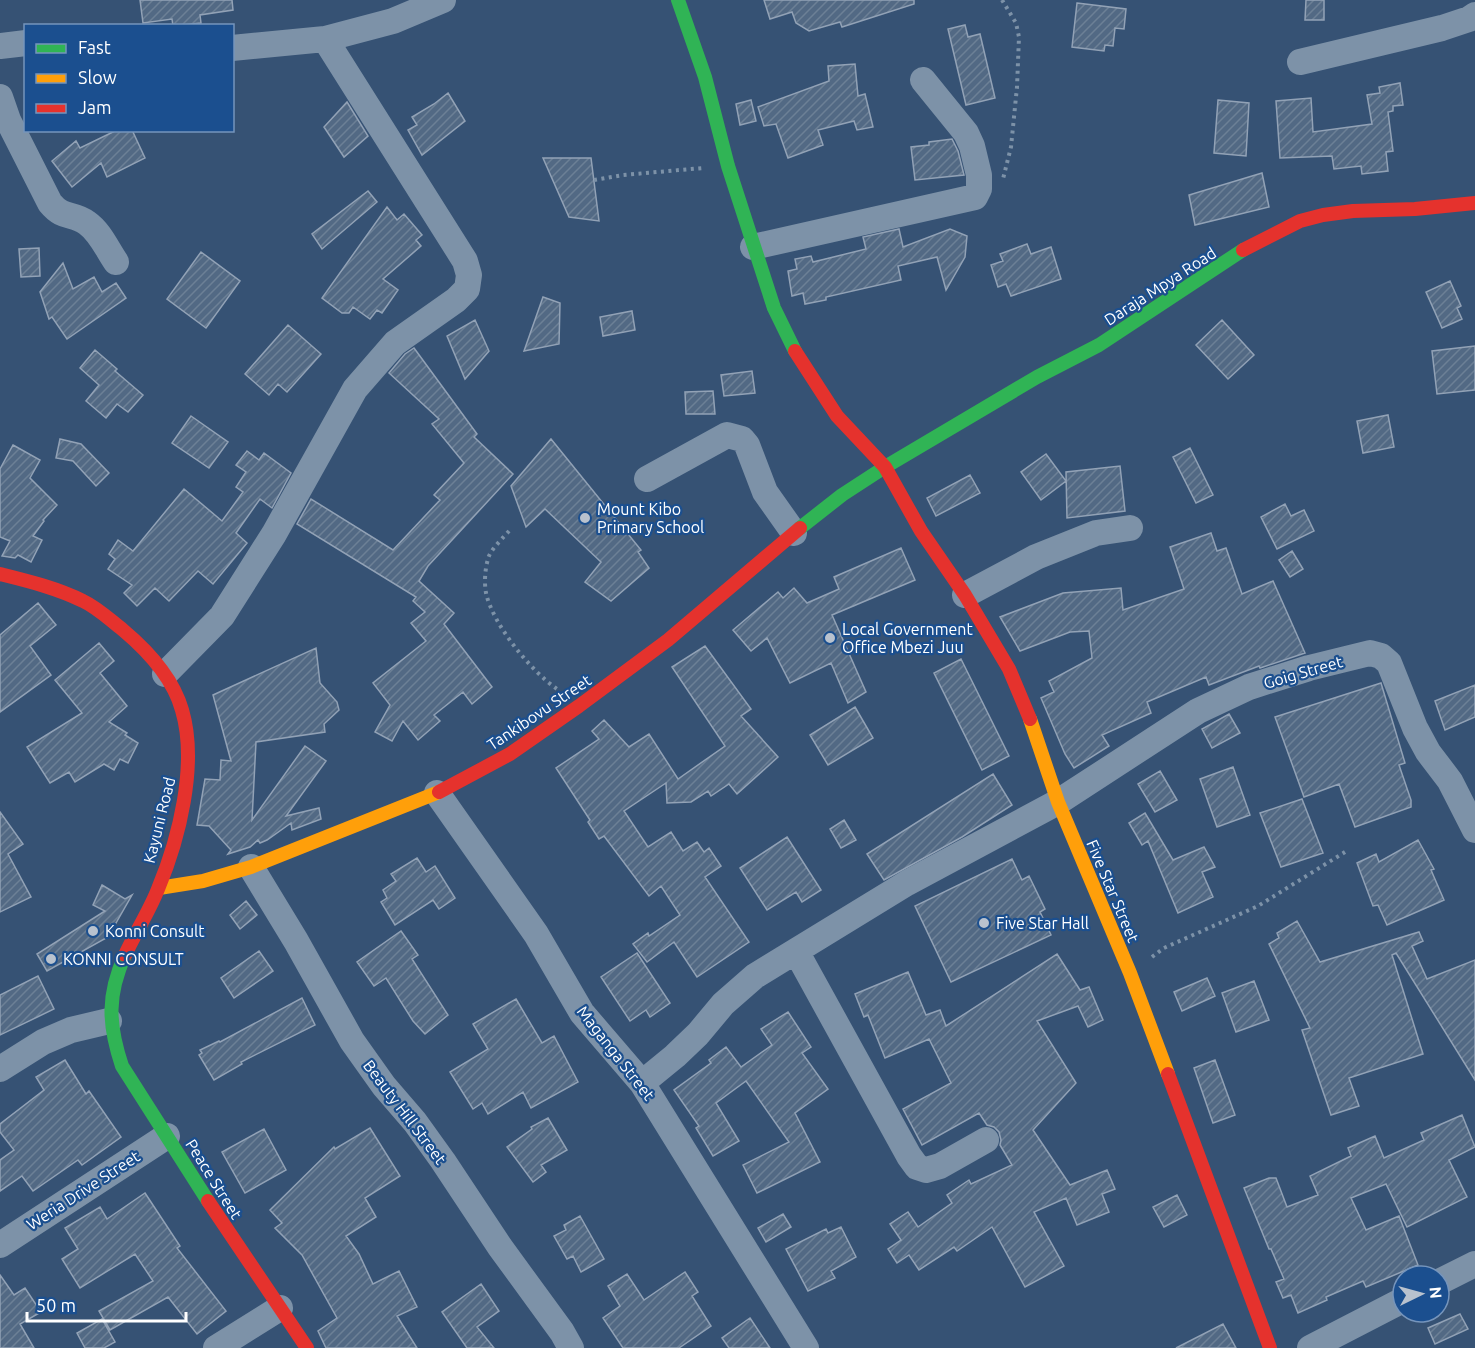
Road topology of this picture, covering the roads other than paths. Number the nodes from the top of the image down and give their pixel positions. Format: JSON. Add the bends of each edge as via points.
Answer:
{"nodes":[{"id":1,"x":678,"y":0,"type":"edge"},
{"id":2,"x":433,"y":2,"type":"edge"},
{"id":3,"x":1475,"y":15,"type":"edge"},
{"id":4,"x":325,"y":39,"type":"junction"},
{"id":5,"x":24,"y":43,"type":"edge"},
{"id":6,"x":0,"y":46,"type":"edge"},
{"id":7,"x":234,"y":48,"type":"edge"},
{"id":8,"x":1300,"y":62,"type":"dead end"},
{"id":9,"x":923,"y":80,"type":"dead end"},
{"id":10,"x":0,"y":97,"type":"edge"},
{"id":11,"x":1475,"y":203,"type":"edge"},
{"id":12,"x":753,"y":248,"type":"junction"},
{"id":13,"x":116,"y":262,"type":"dead end"},
{"id":14,"x":885,"y":467,"type":"junction"},
{"id":15,"x":647,"y":479,"type":"dead end"},
{"id":16,"x":1130,"y":528,"type":"dead end"},
{"id":17,"x":794,"y":533,"type":"junction"},
{"id":18,"x":0,"y":574,"type":"edge"},
{"id":19,"x":965,"y":596,"type":"junction"},
{"id":20,"x":165,"y":674,"type":"junction"},
{"id":21,"x":438,"y":794,"type":"junction"},
{"id":22,"x":1058,"y":802,"type":"junction"},
{"id":23,"x":1475,"y":830,"type":"edge"},
{"id":24,"x":251,"y":867,"type":"junction"},
{"id":25,"x":159,"y":888,"type":"junction"},
{"id":26,"x":796,"y":951,"type":"junction"},
{"id":27,"x":109,"y":1021,"type":"junction"},
{"id":28,"x":0,"y":1069,"type":"edge"},
{"id":29,"x":642,"y":1083,"type":"junction"},
{"id":30,"x":167,"y":1136,"type":"junction"},
{"id":31,"x":986,"y":1140,"type":"dead end"},
{"id":32,"x":0,"y":1245,"type":"edge"},
{"id":33,"x":1475,"y":1263,"type":"edge"},
{"id":34,"x":1451,"y":1276,"type":"edge"},
{"id":35,"x":1391,"y":1306,"type":"edge"},
{"id":36,"x":280,"y":1308,"type":"junction"},
{"id":37,"x":216,"y":1348,"type":"edge"},
{"id":38,"x":307,"y":1348,"type":"edge"},
{"id":39,"x":571,"y":1348,"type":"edge"},
{"id":40,"x":806,"y":1348,"type":"edge"},
{"id":41,"x":1270,"y":1348,"type":"edge"},
{"id":42,"x":1310,"y":1348,"type":"edge"}],
"edges":[{"from":1,"to":12,"type":"street","name":"Five Star Street","via":[[705,77]]},
{"from":2,"to":4,"type":"street","via":[[393,21]]},
{"from":3,"to":8,"type":"street","via":[[1442,28]]},
{"from":4,"to":7,"type":"street"},
{"from":4,"to":20,"type":"street","via":[[465,261],[467,289],[395,343],[356,389],[274,534],[222,616]]},
{"from":5,"to":6,"type":"street"},
{"from":9,"to":12,"type":"street","via":[[972,146],[979,175],[975,197]]},
{"from":10,"to":13,"type":"street","via":[[50,203],[57,212],[87,223]]},
{"from":11,"to":14,"type":"street","name":"Daraja Mpya Road","via":[[1353,210],[1300,221],[1251,245],[1100,345],[1037,377]]},
{"from":12,"to":14,"type":"street","name":"Five Star Street","via":[[774,308],[798,357],[837,416]]},
{"from":14,"to":17,"type":"street","name":"Tankibovu Street"},
{"from":14,"to":19,"type":"street","name":"Five Star Street","via":[[921,531]]},
{"from":15,"to":17,"type":"street","via":[[727,435],[742,439],[765,492]]},
{"from":16,"to":19,"type":"street","via":[[1096,533],[1035,557]]},
{"from":17,"to":21,"type":"street","name":"Tankibovu Street","via":[[668,640],[579,706],[510,754]]},
{"from":18,"to":20,"type":"street","name":"Kayuni Road","via":[[46,586],[94,607],[136,641]]},
{"from":19,"to":22,"type":"street","name":"Five Star Street","via":[[1009,669]]},
{"from":20,"to":25,"type":"street","name":"Kayuni Road","via":[[183,711],[188,776]]},
{"from":21,"to":24,"type":"street","name":"Tankibovu Street"},
{"from":21,"to":29,"type":"street","name":"Maganga Street","via":[[536,934],[582,1013]]},
{"from":22,"to":23,"type":"street","name":"Goig Street","via":[[1198,711],[1249,687],[1370,654],[1389,663],[1415,728],[1450,781]]},
{"from":22,"to":26,"type":"street","name":"Goig Street","via":[[907,883]]},
{"from":22,"to":41,"type":"street","name":"Five Star Street","via":[[1130,974]]},
{"from":24,"to":25,"type":"street","name":"Tankibovu Street"},
{"from":24,"to":39,"type":"street","name":"Beauty Hill Street","via":[[352,1041],[443,1161]]},
{"from":25,"to":27,"type":"street","name":"Kayuni Road","via":[[122,961],[112,992]]},
{"from":26,"to":29,"type":"street","name":"Goig Street","via":[[747,983],[675,1056]]},
{"from":26,"to":31,"type":"street","via":[[917,1167],[926,1170],[940,1166]]},
{"from":27,"to":28,"type":"street","via":[[43,1042]]},
{"from":27,"to":30,"type":"street","name":"Peace Street","via":[[122,1066]]},
{"from":29,"to":40,"type":"street","name":"Maganga Street"},
{"from":30,"to":32,"type":"street","name":"Weria Drive Street"},
{"from":30,"to":36,"type":"street","name":"Peace Street"},
{"from":33,"to":34,"type":"street"},
{"from":35,"to":42,"type":"street"},
{"from":36,"to":37,"type":"street"},
{"from":36,"to":38,"type":"street","name":"Peace Street"}]}
